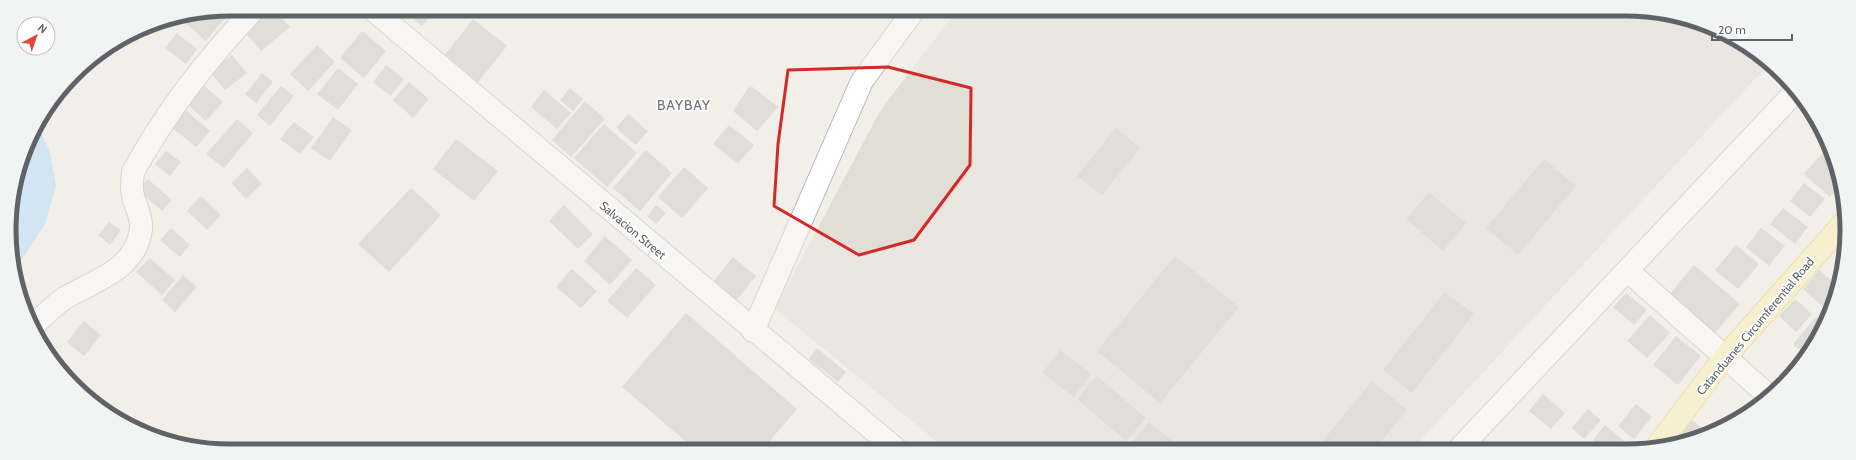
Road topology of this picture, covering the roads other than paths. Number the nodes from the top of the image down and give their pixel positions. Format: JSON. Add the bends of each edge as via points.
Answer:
{"nodes":[{"id":1,"x":248,"y":16,"type":"edge"},
{"id":2,"x":380,"y":16,"type":"edge"},
{"id":3,"x":910,"y":16,"type":"edge"},
{"id":4,"x":1792,"y":95,"type":"edge"},
{"id":5,"x":1840,"y":227,"type":"edge"},
{"id":6,"x":1628,"y":271,"type":"junction"},
{"id":7,"x":37,"y":322,"type":"edge"},
{"id":8,"x":753,"y":331,"type":"junction"},
{"id":9,"x":1724,"y":358,"type":"junction"},
{"id":10,"x":1765,"y":393,"type":"edge"},
{"id":11,"x":1661,"y":441,"type":"edge"},
{"id":12,"x":890,"y":444,"type":"edge"},
{"id":13,"x":1464,"y":444,"type":"edge"}],
"edges":[{"from":1,"to":7,"type":"street","via":[[215,51],[180,96],[133,172],[132,186],[140,213],[141,228],[138,242],[131,255],[117,270],[63,300]]},
{"from":2,"to":8,"type":"street","name":"Salvacion Street"},
{"from":3,"to":8,"type":"street","via":[[862,80]]},
{"from":4,"to":6,"type":"street"},
{"from":5,"to":9,"type":"main road","name":"Catanduanes Circumferential Road"},
{"from":6,"to":9,"type":"street"},
{"from":6,"to":13,"type":"street"},
{"from":8,"to":12,"type":"street","name":"Salvacion Street"},
{"from":9,"to":10,"type":"street"},
{"from":9,"to":11,"type":"main road","name":"Catanduanes Circumferential Road"}]}
